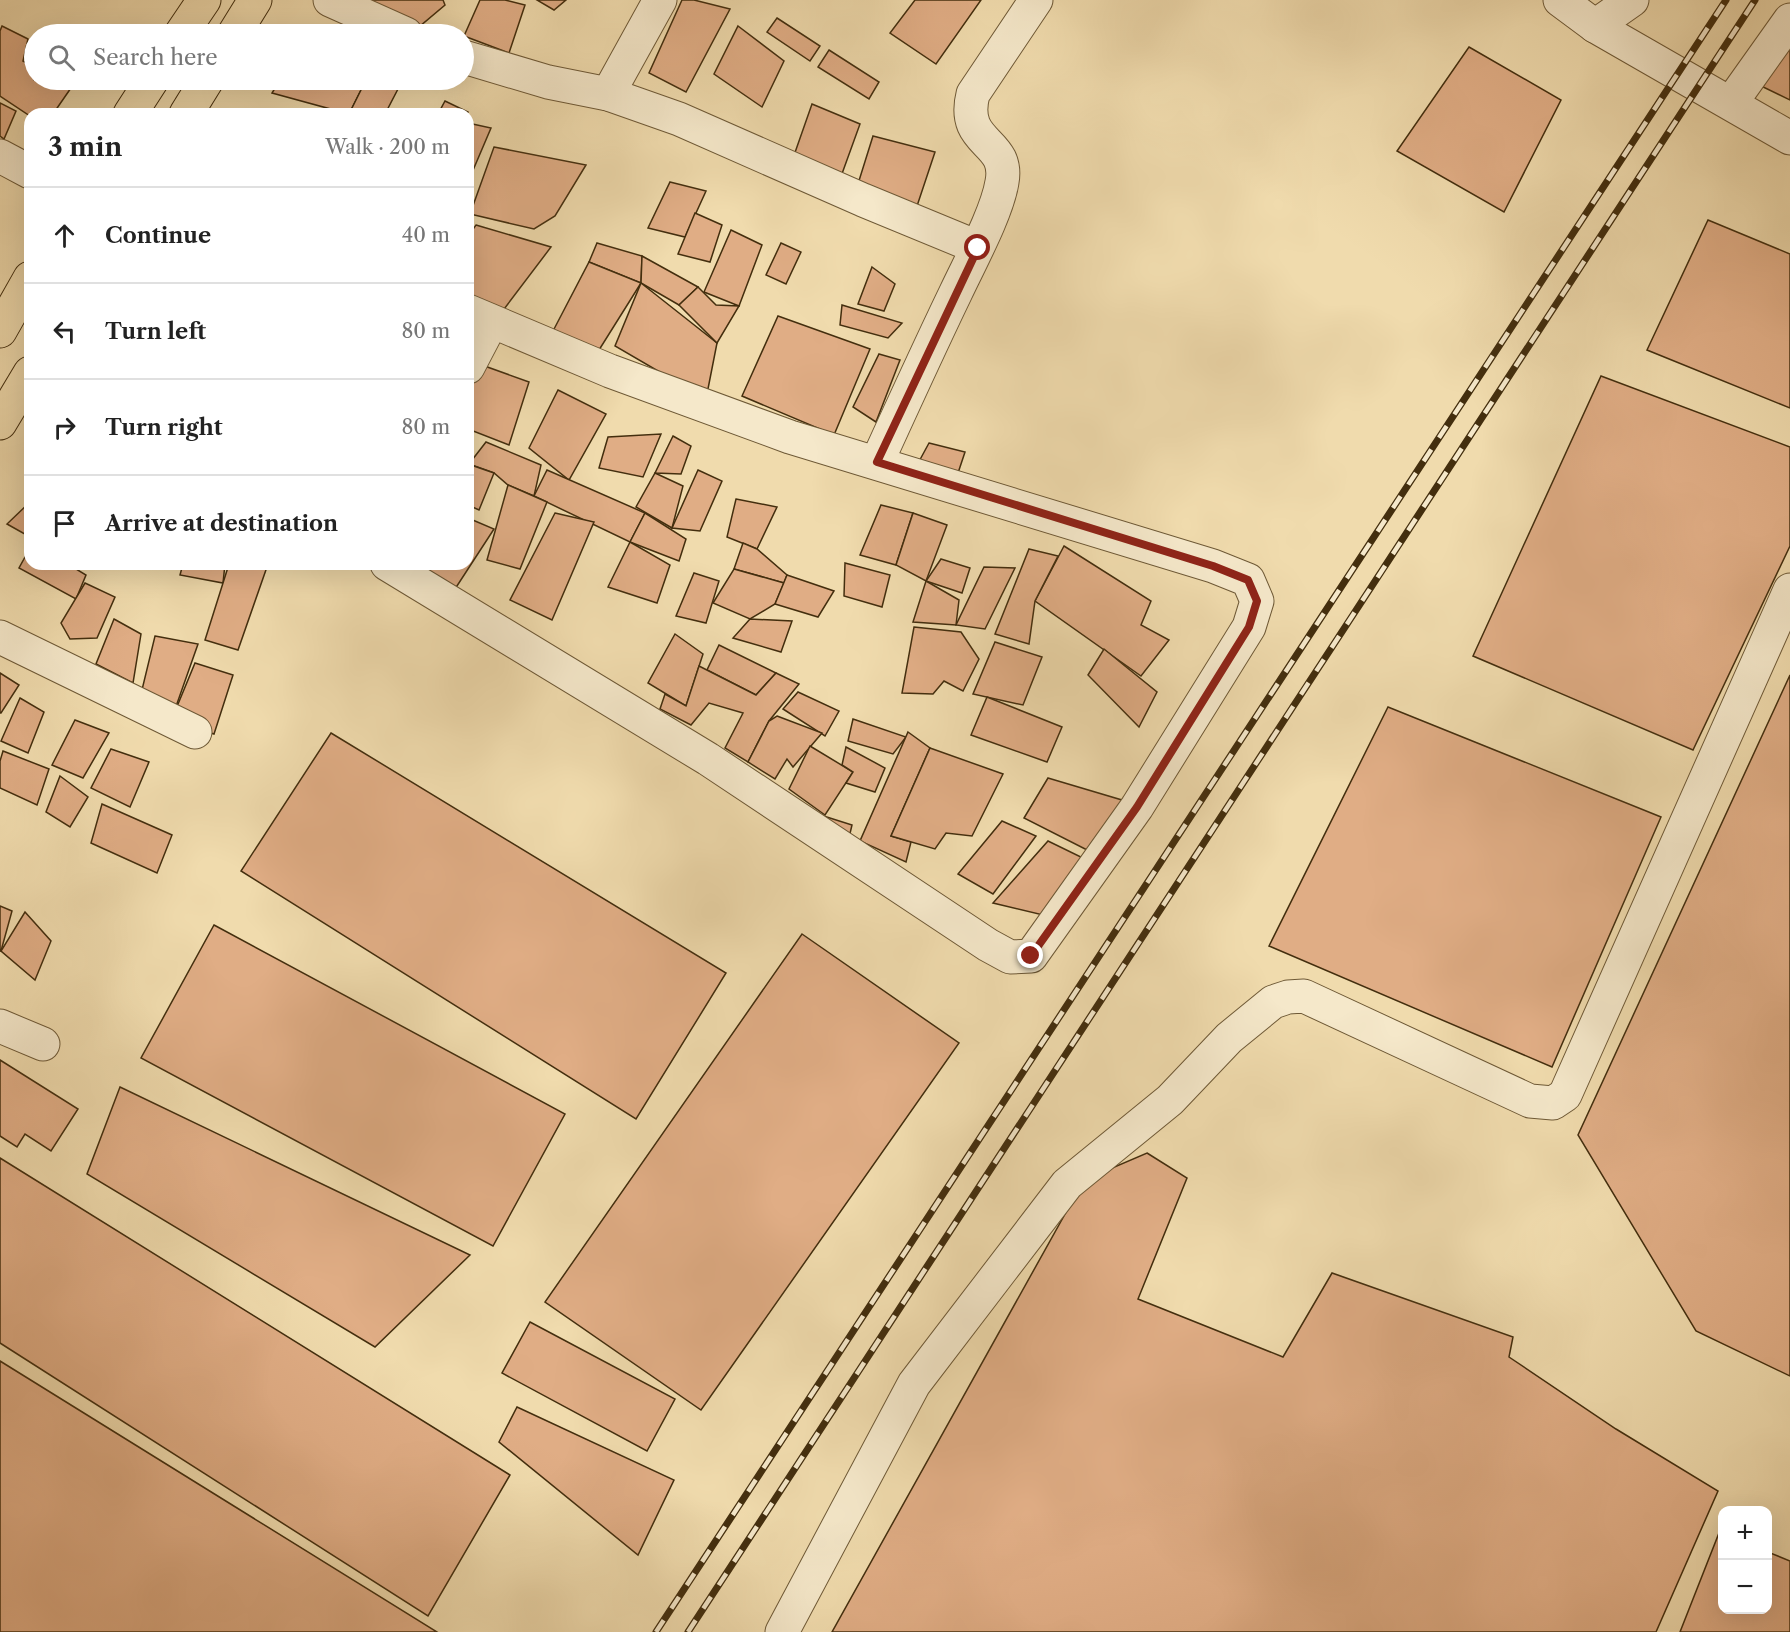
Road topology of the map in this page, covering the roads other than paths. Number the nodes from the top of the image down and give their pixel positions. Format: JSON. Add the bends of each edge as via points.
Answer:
{"nodes":[{"id":1,"x":204,"y":0,"type":"edge"},
{"id":2,"x":255,"y":0,"type":"edge"},
{"id":3,"x":330,"y":0,"type":"edge"},
{"id":4,"x":660,"y":0,"type":"edge"},
{"id":5,"x":1036,"y":0,"type":"edge"},
{"id":6,"x":1560,"y":0,"type":"edge"},
{"id":7,"x":1632,"y":0,"type":"edge"},
{"id":8,"x":1790,"y":20,"type":"edge"},
{"id":9,"x":188,"y":24,"type":"edge"},
{"id":10,"x":240,"y":24,"type":"edge"},
{"id":11,"x":384,"y":24,"type":"edge"},
{"id":12,"x":1595,"y":26,"type":"junction"},
{"id":13,"x":474,"y":60,"type":"edge"},
{"id":14,"x":146,"y":90,"type":"edge"},
{"id":15,"x":201,"y":90,"type":"edge"},
{"id":16,"x":608,"y":94,"type":"junction"},
{"id":17,"x":1731,"y":103,"type":"junction"},
{"id":18,"x":134,"y":108,"type":"edge"},
{"id":19,"x":190,"y":108,"type":"edge"},
{"id":20,"x":1790,"y":138,"type":"edge"},
{"id":21,"x":0,"y":156,"type":"edge"},
{"id":22,"x":24,"y":169,"type":"edge"},
{"id":23,"x":978,"y":248,"type":"junction"},
{"id":24,"x":24,"y":289,"type":"edge"},
{"id":25,"x":480,"y":317,"type":"edge"},
{"id":26,"x":0,"y":331,"type":"edge"},
{"id":27,"x":474,"y":342,"type":"edge"},
{"id":28,"x":24,"y":383,"type":"edge"},
{"id":29,"x":0,"y":423,"type":"edge"},
{"id":30,"x":877,"y":462,"type":"junction"},
{"id":31,"x":397,"y":570,"type":"edge"},
{"id":32,"x":1790,"y":590,"type":"edge"},
{"id":33,"x":0,"y":637,"type":"edge"},
{"id":34,"x":195,"y":732,"type":"dead end"},
{"id":35,"x":0,"y":1026,"type":"edge"},
{"id":36,"x":43,"y":1044,"type":"dead end"},
{"id":37,"x":782,"y":1632,"type":"edge"}],
"edges":[{"from":1,"to":9,"type":"highway"},
{"from":2,"to":10,"type":"highway"},
{"from":3,"to":11,"type":"street"},
{"from":4,"to":16,"type":"street"},
{"from":5,"to":23,"type":"street","via":[[973,94],[970,108],[976,133],[1001,157],[1004,170]]},
{"from":6,"to":12,"type":"street"},
{"from":7,"to":12,"type":"street"},
{"from":8,"to":17,"type":"street"},
{"from":12,"to":17,"type":"street"},
{"from":13,"to":16,"type":"street","via":[[548,82]]},
{"from":14,"to":18,"type":"highway"},
{"from":15,"to":19,"type":"highway"},
{"from":16,"to":23,"type":"street","via":[[679,119]]},
{"from":17,"to":20,"type":"street"},
{"from":21,"to":22,"type":"street"},
{"from":23,"to":30,"type":"street"},
{"from":24,"to":26,"type":"highway"},
{"from":25,"to":27,"type":"street"},
{"from":25,"to":30,"type":"street","via":[[710,409]]},
{"from":28,"to":29,"type":"highway"},
{"from":30,"to":31,"type":"street","via":[[1213,566],[1248,580],[1257,601],[1249,627],[1137,807],[1031,956],[1010,957],[988,945],[708,759]]},
{"from":32,"to":37,"type":"street","via":[[1565,1095],[1553,1103],[1530,1101],[1304,996],[1274,1002],[1229,1038],[1170,1100],[1067,1184],[914,1384]]},
{"from":33,"to":34,"type":"street"},
{"from":35,"to":36,"type":"street"}]}
